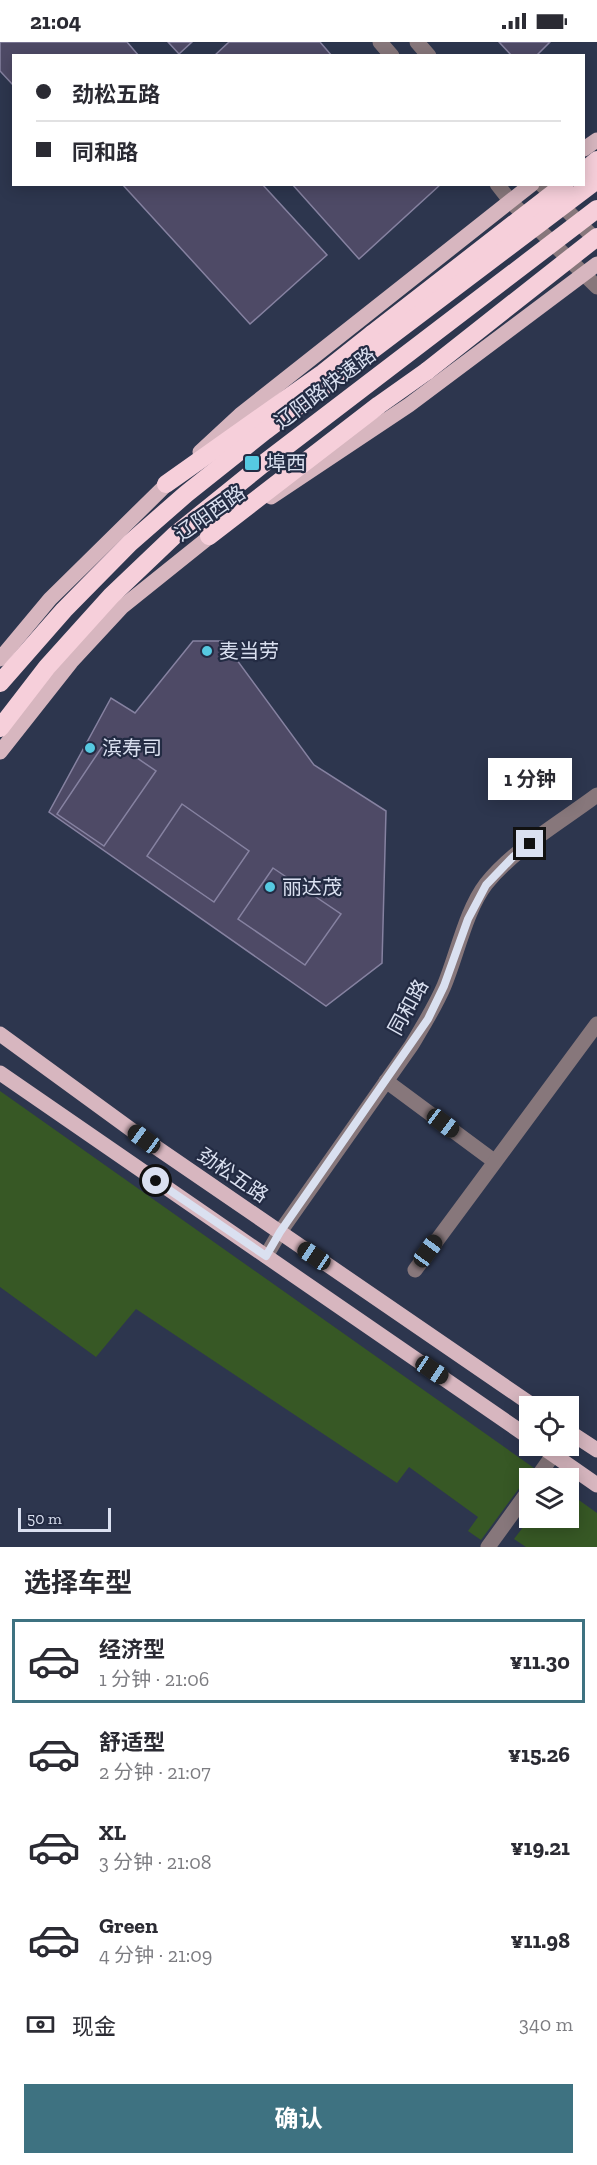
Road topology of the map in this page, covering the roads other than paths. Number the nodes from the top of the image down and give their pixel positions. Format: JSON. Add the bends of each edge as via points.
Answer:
{"nodes":[{"id":1,"x":380,"y":42,"type":"edge"},
{"id":2,"x":417,"y":42,"type":"edge"},
{"id":3,"x":390,"y":54,"type":"edge"},
{"id":4,"x":427,"y":54,"type":"edge"},
{"id":5,"x":597,"y":160,"type":"edge"},
{"id":6,"x":585,"y":170,"type":"edge"},
{"id":7,"x":597,"y":180,"type":"edge"},
{"id":8,"x":499,"y":186,"type":"edge"},
{"id":9,"x":530,"y":186,"type":"edge"},
{"id":10,"x":543,"y":186,"type":"edge"},
{"id":11,"x":562,"y":186,"type":"edge"},
{"id":12,"x":511,"y":202,"type":"junction"},
{"id":13,"x":597,"y":209,"type":"edge"},
{"id":14,"x":597,"y":239,"type":"edge"},
{"id":15,"x":597,"y":264,"type":"edge"},
{"id":16,"x":585,"y":275,"type":"junction"},
{"id":17,"x":597,"y":287,"type":"edge"},
{"id":18,"x":166,"y":484,"type":"junction"},
{"id":19,"x":209,"y":536,"type":"junction"},
{"id":20,"x":0,"y":659,"type":"edge"},
{"id":21,"x":0,"y":683,"type":"edge"},
{"id":22,"x":0,"y":728,"type":"edge"},
{"id":23,"x":0,"y":752,"type":"edge"},
{"id":24,"x":597,"y":795,"type":"edge"},
{"id":25,"x":597,"y":1024,"type":"edge"},
{"id":26,"x":0,"y":1034,"type":"edge"},
{"id":27,"x":0,"y":1073,"type":"edge"},
{"id":28,"x":386,"y":1081,"type":"junction"},
{"id":29,"x":494,"y":1161,"type":"junction"},
{"id":30,"x":280,"y":1232,"type":"junction"},
{"id":31,"x":266,"y":1256,"type":"junction"},
{"id":32,"x":415,"y":1269,"type":"dead end"},
{"id":33,"x":519,"y":1396,"type":"edge"},
{"id":34,"x":519,"y":1430,"type":"edge"},
{"id":35,"x":579,"y":1438,"type":"edge"},
{"id":36,"x":597,"y":1450,"type":"edge"},
{"id":37,"x":556,"y":1456,"type":"edge"},
{"id":38,"x":597,"y":1485,"type":"edge"},
{"id":39,"x":519,"y":1505,"type":"edge"},
{"id":40,"x":489,"y":1547,"type":"edge"}],
"edges":[{"from":1,"to":3,"type":"street"},
{"from":2,"to":4,"type":"street"},
{"from":5,"to":6,"type":"highway"},
{"from":7,"to":21,"type":"highway","name":"辽阳路快速路","bridge":true,"via":[[186,494],[130,543],[64,610]]},
{"from":8,"to":12,"type":"street"},
{"from":9,"to":12,"type":"main road"},
{"from":10,"to":14,"type":"street"},
{"from":11,"to":18,"type":"highway","bridge":true,"via":[[322,373]]},
{"from":12,"to":16,"type":"street"},
{"from":12,"to":18,"type":"main road","via":[[240,415]]},
{"from":13,"to":22,"type":"highway","name":"辽阳路快速路","bridge":true,"via":[[175,535],[111,596],[47,667]]},
{"from":14,"to":19,"type":"highway","bridge":true},
{"from":15,"to":16,"type":"main road","name":"辽阳西路"},
{"from":16,"to":17,"type":"street"},
{"from":16,"to":19,"type":"main road","name":"辽阳西路","via":[[409,405]]},
{"from":18,"to":20,"type":"main road","via":[[50,599]]},
{"from":19,"to":23,"type":"main road","name":"辽阳西路","via":[[117,613],[71,662]]},
{"from":24,"to":28,"type":"street","name":"同和路","via":[[513,857],[486,885],[468,919],[428,1019]]},
{"from":25,"to":29,"type":"street"},
{"from":26,"to":30,"type":"main road","name":"劲松五路"},
{"from":27,"to":31,"type":"main road"},
{"from":28,"to":29,"type":"street"},
{"from":28,"to":30,"type":"street","name":"同和路"},
{"from":29,"to":32,"type":"street"},
{"from":30,"to":31,"type":"street","name":"同和路"},
{"from":30,"to":33,"type":"main road","name":"劲松五路"},
{"from":31,"to":34,"type":"main road"},
{"from":35,"to":36,"type":"main road"},
{"from":37,"to":38,"type":"main road"},
{"from":39,"to":40,"type":"street"}]}
